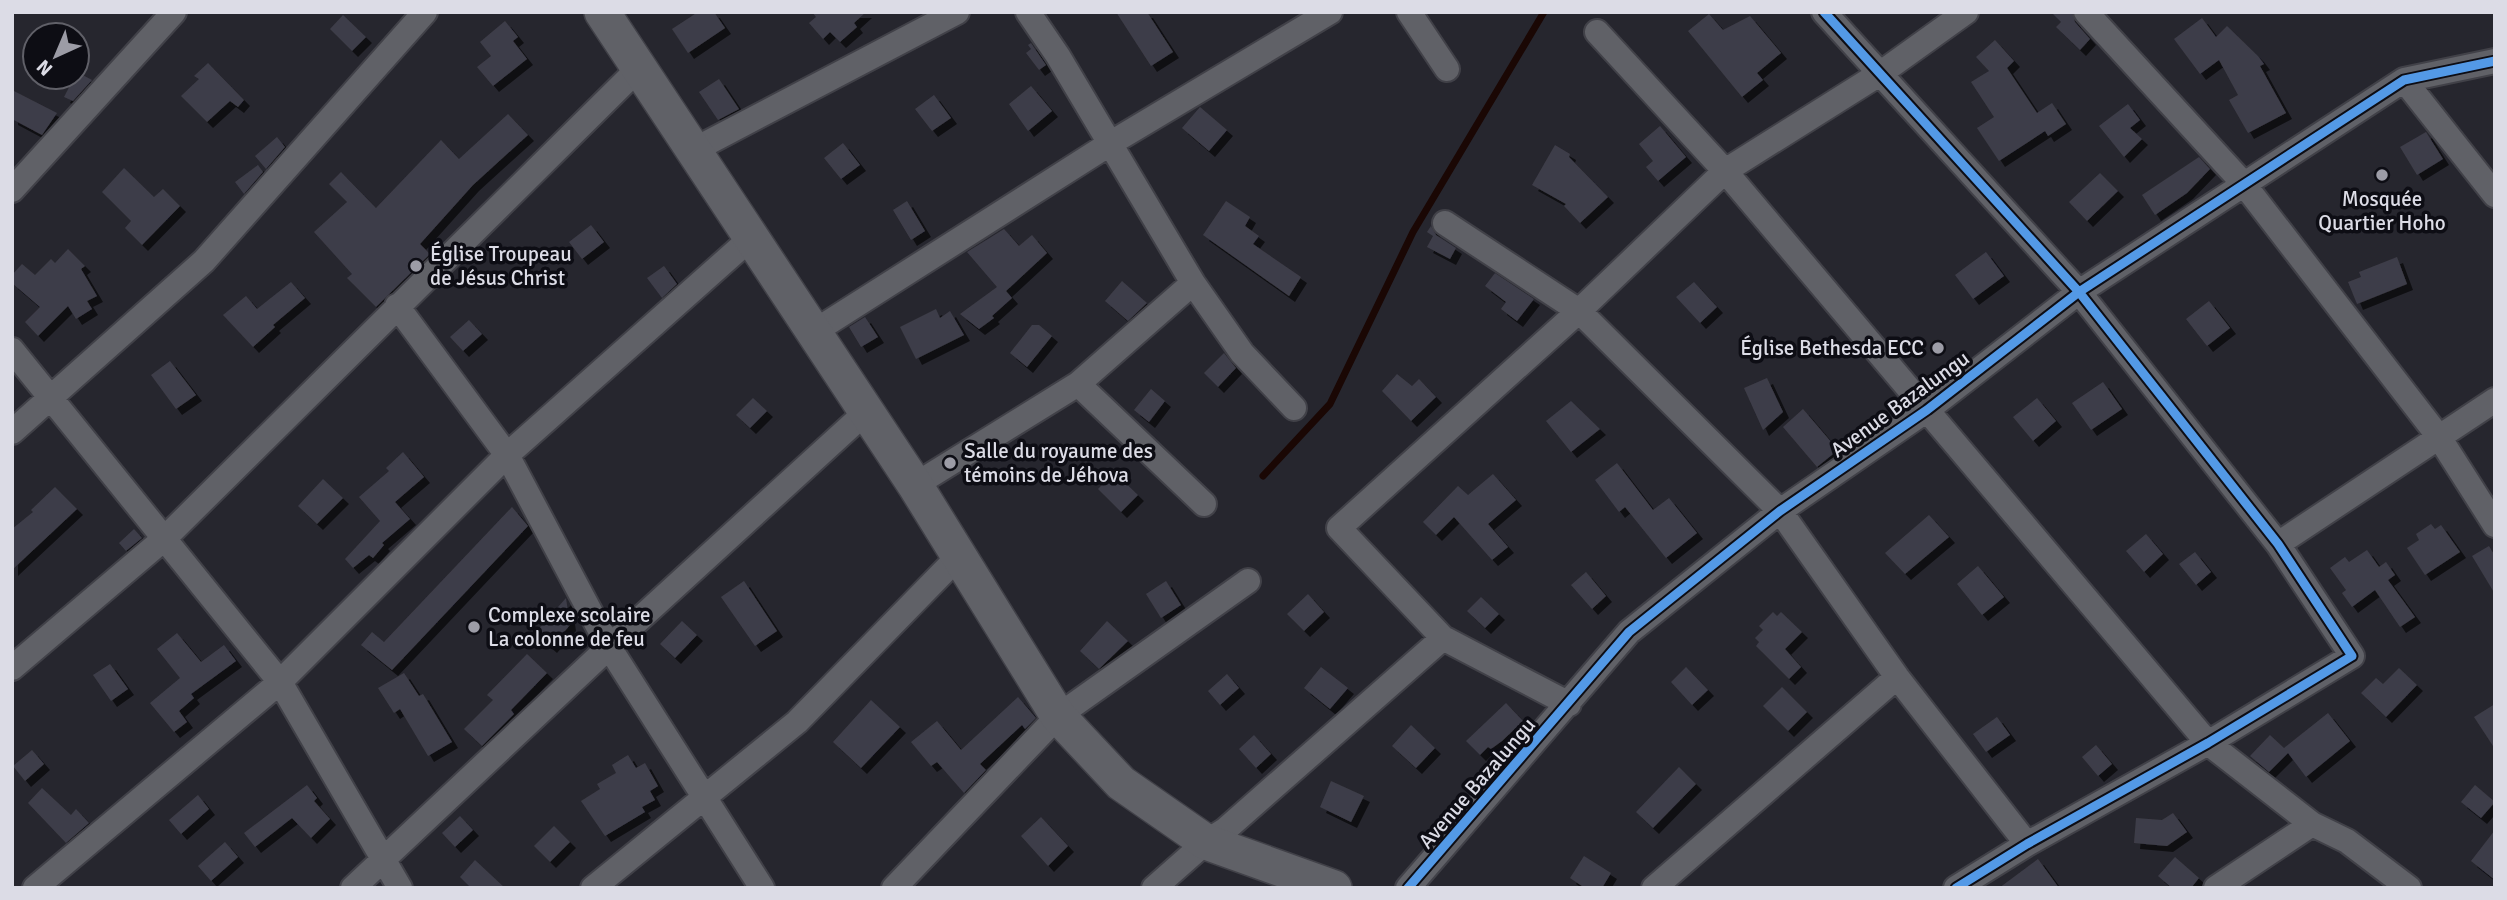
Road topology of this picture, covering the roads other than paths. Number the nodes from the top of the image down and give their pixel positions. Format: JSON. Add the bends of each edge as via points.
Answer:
{"nodes":[{"id":1,"x":174,"y":12,"type":"edge"},
{"id":2,"x":425,"y":12,"type":"edge"},
{"id":3,"x":602,"y":12,"type":"edge"},
{"id":4,"x":957,"y":12,"type":"edge"},
{"id":5,"x":1028,"y":12,"type":"edge"},
{"id":6,"x":1330,"y":12,"type":"edge"},
{"id":7,"x":1409,"y":12,"type":"edge"},
{"id":8,"x":1824,"y":12,"type":"edge"},
{"id":9,"x":1966,"y":12,"type":"edge"},
{"id":10,"x":2085,"y":12,"type":"edge"},
{"id":11,"x":1597,"y":32,"type":"dead end"},
{"id":12,"x":2495,"y":61,"type":"edge"},
{"id":13,"x":639,"y":68,"type":"junction"},
{"id":14,"x":1447,"y":69,"type":"dead end"},
{"id":15,"x":1881,"y":74,"type":"junction"},
{"id":16,"x":2404,"y":80,"type":"junction"},
{"id":17,"x":1111,"y":143,"type":"junction"},
{"id":18,"x":692,"y":151,"type":"junction"},
{"id":19,"x":1725,"y":171,"type":"junction"},
{"id":20,"x":2243,"y":183,"type":"junction"},
{"id":21,"x":12,"y":190,"type":"edge"},
{"id":22,"x":2495,"y":195,"type":"edge"},
{"id":23,"x":1445,"y":223,"type":"dead end"},
{"id":24,"x":751,"y":238,"type":"junction"},
{"id":25,"x":1193,"y":283,"type":"junction"},
{"id":26,"x":2079,"y":292,"type":"junction"},
{"id":27,"x":397,"y":306,"type":"junction"},
{"id":28,"x":1579,"y":311,"type":"junction"},
{"id":29,"x":812,"y":333,"type":"junction"},
{"id":30,"x":12,"y":350,"type":"edge"},
{"id":31,"x":1078,"y":384,"type":"junction"},
{"id":32,"x":52,"y":397,"type":"junction"},
{"id":33,"x":2495,"y":400,"type":"edge"},
{"id":34,"x":1294,"y":408,"type":"dead end"},
{"id":35,"x":1927,"y":410,"type":"junction"},
{"id":36,"x":866,"y":412,"type":"junction"},
{"id":37,"x":12,"y":432,"type":"edge"},
{"id":38,"x":2439,"y":437,"type":"junction"},
{"id":39,"x":507,"y":455,"type":"junction"},
{"id":40,"x":915,"y":485,"type":"junction"},
{"id":41,"x":1204,"y":504,"type":"dead end"},
{"id":42,"x":1780,"y":511,"type":"junction"},
{"id":43,"x":2495,"y":525,"type":"edge"},
{"id":44,"x":165,"y":538,"type":"junction"},
{"id":45,"x":2278,"y":544,"type":"junction"},
{"id":46,"x":959,"y":556,"type":"junction"},
{"id":47,"x":1248,"y":582,"type":"dead end"},
{"id":48,"x":1443,"y":638,"type":"junction"},
{"id":49,"x":609,"y":647,"type":"junction"},
{"id":50,"x":12,"y":668,"type":"edge"},
{"id":51,"x":1897,"y":677,"type":"junction"},
{"id":52,"x":280,"y":682,"type":"junction"},
{"id":53,"x":1569,"y":704,"type":"junction"},
{"id":54,"x":1058,"y":716,"type":"junction"},
{"id":55,"x":2208,"y":743,"type":"junction"},
{"id":56,"x":703,"y":799,"type":"junction"},
{"id":57,"x":2312,"y":824,"type":"junction"},
{"id":58,"x":1206,"y":842,"type":"junction"},
{"id":59,"x":2027,"y":844,"type":"junction"},
{"id":60,"x":382,"y":857,"type":"junction"},
{"id":61,"x":35,"y":888,"type":"edge"},
{"id":62,"x":353,"y":888,"type":"edge"},
{"id":63,"x":400,"y":888,"type":"edge"},
{"id":64,"x":593,"y":888,"type":"edge"},
{"id":65,"x":762,"y":888,"type":"edge"},
{"id":66,"x":894,"y":888,"type":"edge"},
{"id":67,"x":1154,"y":888,"type":"edge"},
{"id":68,"x":1334,"y":888,"type":"edge"},
{"id":69,"x":1408,"y":888,"type":"edge"},
{"id":70,"x":1654,"y":888,"type":"edge"},
{"id":71,"x":1956,"y":888,"type":"edge"},
{"id":72,"x":2216,"y":888,"type":"edge"},
{"id":73,"x":2409,"y":888,"type":"edge"}],
"edges":[{"from":1,"to":21,"type":"street"},
{"from":2,"to":32,"type":"street","via":[[204,261]]},
{"from":3,"to":13,"type":"street"},
{"from":4,"to":18,"type":"street"},
{"from":5,"to":17,"type":"street"},
{"from":6,"to":17,"type":"street"},
{"from":7,"to":14,"type":"street"},
{"from":8,"to":15,"type":"street"},
{"from":9,"to":15,"type":"street"},
{"from":10,"to":20,"type":"street"},
{"from":11,"to":19,"type":"street"},
{"from":12,"to":16,"type":"street","name":"Avenue Bazalungu"},
{"from":13,"to":18,"type":"street"},
{"from":13,"to":27,"type":"street"},
{"from":15,"to":19,"type":"street"},
{"from":15,"to":26,"type":"street"},
{"from":16,"to":20,"type":"street","name":"Avenue Bazalungu"},
{"from":16,"to":22,"type":"street"},
{"from":17,"to":25,"type":"street"},
{"from":17,"to":29,"type":"street"},
{"from":18,"to":24,"type":"street"},
{"from":19,"to":28,"type":"street"},
{"from":19,"to":35,"type":"street"},
{"from":20,"to":26,"type":"street","name":"Avenue Bazalungu"},
{"from":20,"to":38,"type":"street"},
{"from":23,"to":28,"type":"street"},
{"from":24,"to":29,"type":"street"},
{"from":24,"to":39,"type":"street"},
{"from":25,"to":31,"type":"street"},
{"from":25,"to":34,"type":"street","via":[[1242,353]]},
{"from":26,"to":35,"type":"street","name":"Avenue Bazalungu"},
{"from":26,"to":45,"type":"street"},
{"from":27,"to":39,"type":"street"},
{"from":27,"to":44,"type":"street"},
{"from":28,"to":42,"type":"street"},
{"from":28,"to":48,"type":"street","via":[[1339,528]]},
{"from":29,"to":36,"type":"street"},
{"from":30,"to":32,"type":"street"},
{"from":31,"to":40,"type":"street"},
{"from":31,"to":41,"type":"street"},
{"from":32,"to":37,"type":"street"},
{"from":32,"to":44,"type":"street"},
{"from":33,"to":38,"type":"street"},
{"from":35,"to":42,"type":"street","name":"Avenue Bazalungu"},
{"from":35,"to":55,"type":"street"},
{"from":36,"to":40,"type":"street"},
{"from":36,"to":49,"type":"street"},
{"from":38,"to":43,"type":"street"},
{"from":38,"to":45,"type":"street"},
{"from":39,"to":49,"type":"street"},
{"from":39,"to":52,"type":"street"},
{"from":40,"to":46,"type":"street"},
{"from":42,"to":51,"type":"street"},
{"from":42,"to":53,"type":"street","name":"Avenue Bazalungu","via":[[1629,632]]},
{"from":44,"to":50,"type":"street"},
{"from":44,"to":52,"type":"street"},
{"from":45,"to":55,"type":"street","via":[[2352,656]]},
{"from":46,"to":54,"type":"street"},
{"from":46,"to":56,"type":"street","via":[[797,722]]},
{"from":47,"to":54,"type":"street"},
{"from":48,"to":53,"type":"street"},
{"from":48,"to":58,"type":"street"},
{"from":49,"to":56,"type":"street"},
{"from":49,"to":60,"type":"street"},
{"from":51,"to":59,"type":"street"},
{"from":51,"to":70,"type":"street"},
{"from":52,"to":60,"type":"street"},
{"from":52,"to":61,"type":"street"},
{"from":53,"to":69,"type":"street","name":"Avenue Bazalungu"},
{"from":54,"to":58,"type":"street","via":[[1121,783]]},
{"from":54,"to":66,"type":"street"},
{"from":55,"to":57,"type":"street"},
{"from":55,"to":59,"type":"street"},
{"from":56,"to":64,"type":"street"},
{"from":56,"to":65,"type":"street"},
{"from":57,"to":72,"type":"street"},
{"from":57,"to":73,"type":"street","via":[[2347,841]]},
{"from":58,"to":67,"type":"street"},
{"from":58,"to":68,"type":"street"},
{"from":59,"to":71,"type":"street"},
{"from":60,"to":62,"type":"street"},
{"from":60,"to":63,"type":"street"}]}
